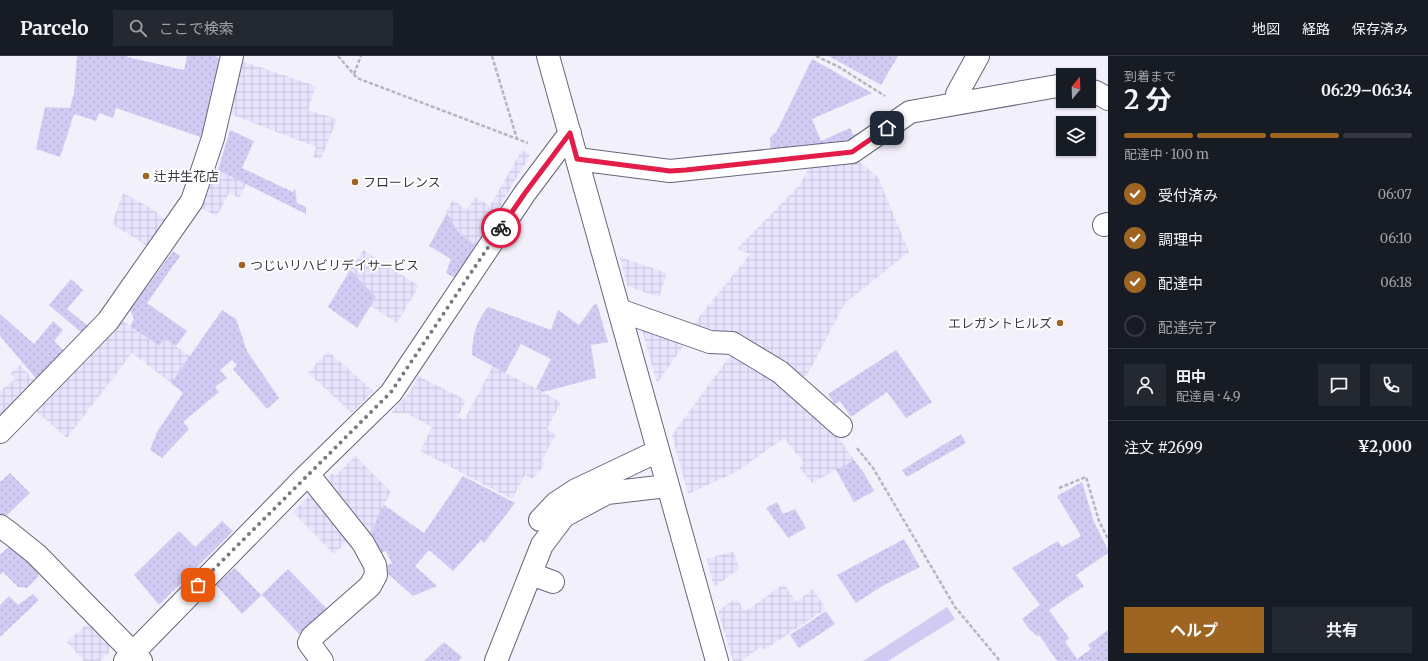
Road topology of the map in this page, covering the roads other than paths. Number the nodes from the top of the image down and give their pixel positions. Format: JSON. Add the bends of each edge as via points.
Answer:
{"nodes":[{"id":1,"x":232,"y":56,"type":"edge"},
{"id":2,"x":548,"y":56,"type":"edge"},
{"id":3,"x":978,"y":56,"type":"edge"},
{"id":4,"x":1056,"y":86,"type":"edge"},
{"id":5,"x":1096,"y":92,"type":"edge"},
{"id":6,"x":957,"y":94,"type":"dead end"},
{"id":7,"x":1108,"y":99,"type":"edge"},
{"id":8,"x":570,"y":133,"type":"junction"},
{"id":9,"x":577,"y":159,"type":"junction"},
{"id":10,"x":619,"y":310,"type":"junction"},
{"id":11,"x":841,"y":426,"type":"road end"},
{"id":12,"x":0,"y":432,"type":"edge"},
{"id":13,"x":658,"y":451,"type":"junction"},
{"id":14,"x":308,"y":474,"type":"junction"},
{"id":15,"x":667,"y":486,"type":"junction"},
{"id":16,"x":540,"y":520,"type":"dead end"},
{"id":17,"x":0,"y":526,"type":"edge"},
{"id":18,"x":531,"y":574,"type":"junction"},
{"id":19,"x":553,"y":582,"type":"dead end"},
{"id":20,"x":133,"y":658,"type":"edge"},
{"id":21,"x":322,"y":661,"type":"edge"},
{"id":22,"x":496,"y":661,"type":"edge"},
{"id":23,"x":717,"y":661,"type":"edge"}],
"edges":[{"from":1,"to":12,"type":"street","via":[[213,138],[192,200],[108,321]]},
{"from":2,"to":8,"type":"street"},
{"from":3,"to":6,"type":"street"},
{"from":4,"to":9,"type":"street","via":[[910,112],[852,152],[670,171]]},
{"from":5,"to":7,"type":"street"},
{"from":8,"to":9,"type":"street"},
{"from":8,"to":14,"type":"street","via":[[525,193],[391,392]]},
{"from":9,"to":10,"type":"street"},
{"from":10,"to":11,"type":"street","via":[[710,342],[732,343],[780,372]]},
{"from":10,"to":13,"type":"street"},
{"from":13,"to":15,"type":"street"},
{"from":13,"to":16,"type":"street","via":[[576,490],[556,503]]},
{"from":14,"to":20,"type":"street"},
{"from":14,"to":21,"type":"street","via":[[363,543],[375,566],[376,575],[370,586],[312,637],[309,643]]},
{"from":15,"to":18,"type":"street","via":[[607,493],[564,516],[542,545]]},
{"from":15,"to":23,"type":"street"},
{"from":17,"to":20,"type":"street","via":[[36,554]]},
{"from":18,"to":19,"type":"street"},
{"from":18,"to":22,"type":"street"}]}
